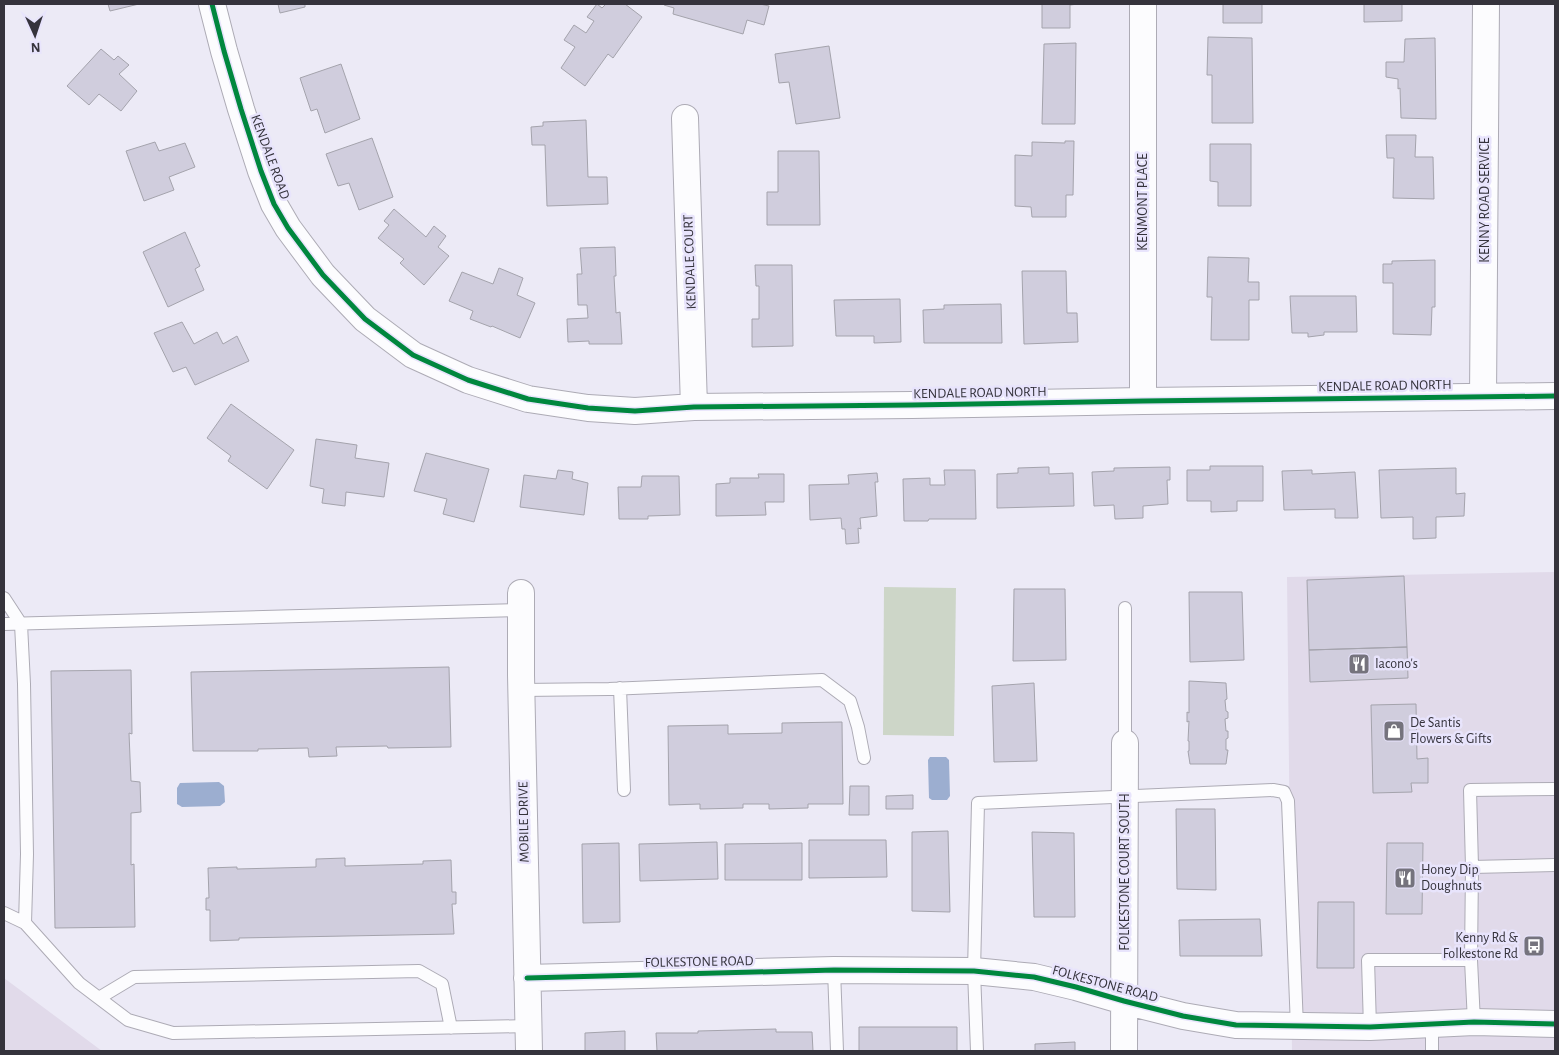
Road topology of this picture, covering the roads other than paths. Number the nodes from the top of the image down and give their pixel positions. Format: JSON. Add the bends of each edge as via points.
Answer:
{"nodes":[{"id":1,"x":212,"y":4,"type":"edge"},
{"id":2,"x":1143,"y":4,"type":"edge"},
{"id":3,"x":1486,"y":4,"type":"edge"},
{"id":4,"x":685,"y":118,"type":"dead end"},
{"id":5,"x":413,"y":355,"type":"joint"},
{"id":6,"x":1555,"y":396,"type":"edge"},
{"id":7,"x":1483,"y":397,"type":"junction"},
{"id":8,"x":1143,"y":400,"type":"junction"},
{"id":9,"x":694,"y":407,"type":"junction"},
{"id":10,"x":4,"y":598,"type":"edge"},
{"id":11,"x":521,"y":602,"type":"joint"},
{"id":12,"x":1125,"y":608,"type":"dead end"},
{"id":13,"x":4,"y":624,"type":"edge"},
{"id":14,"x":21,"y":624,"type":"junction"},
{"id":15,"x":620,"y":688,"type":"junction"},
{"id":16,"x":522,"y":690,"type":"junction"},
{"id":17,"x":1125,"y":744,"type":"joint"},
{"id":18,"x":864,"y":758,"type":"dead end"},
{"id":19,"x":1555,"y":788,"type":"edge"},
{"id":20,"x":624,"y":790,"type":"dead end"},
{"id":21,"x":1125,"y":797,"type":"junction"},
{"id":22,"x":1555,"y":865,"type":"edge"},
{"id":23,"x":1472,"y":867,"type":"junction"},
{"id":24,"x":4,"y":913,"type":"edge"},
{"id":25,"x":25,"y":923,"type":"junction"},
{"id":26,"x":1472,"y":960,"type":"junction"},
{"id":27,"x":834,"y":970,"type":"junction"},
{"id":28,"x":974,"y":971,"type":"junction"},
{"id":29,"x":527,"y":978,"type":"junction"},
{"id":30,"x":100,"y":998,"type":"junction"},
{"id":31,"x":1124,"y":1001,"type":"junction"},
{"id":32,"x":1474,"y":1022,"type":"junction"},
{"id":33,"x":1432,"y":1023,"type":"junction"},
{"id":34,"x":1555,"y":1024,"type":"edge"},
{"id":35,"x":1296,"y":1027,"type":"junction"},
{"id":36,"x":1370,"y":1027,"type":"junction"},
{"id":37,"x":451,"y":1028,"type":"junction"},
{"id":38,"x":529,"y":1039,"type":"edge"},
{"id":39,"x":837,"y":1051,"type":"edge"},
{"id":40,"x":977,"y":1051,"type":"edge"},
{"id":41,"x":1124,"y":1051,"type":"edge"},
{"id":42,"x":1432,"y":1051,"type":"edge"}],
"edges":[{"from":1,"to":5,"type":"street","name":"KENDALE ROAD","via":[[241,109],[274,204],[323,275],[365,319]]},
{"from":2,"to":8,"type":"street","name":"KENMONT PLACE"},
{"from":3,"to":7,"type":"street","name":"KENNY ROAD SERVICE"},
{"from":4,"to":9,"type":"street","name":"KENDALE COURT"},
{"from":5,"to":9,"type":"street","name":"KENDALE ROAD NORTH","via":[[468,380],[528,399],[635,411]]},
{"from":6,"to":7,"type":"street","name":"KENDALE ROAD NORTH"},
{"from":7,"to":8,"type":"street","name":"KENDALE ROAD NORTH"},
{"from":8,"to":9,"type":"street","name":"KENDALE ROAD NORTH"},
{"from":10,"to":14,"type":"lane"},
{"from":11,"to":14,"type":"lane"},
{"from":11,"to":16,"type":"street","name":"MOBILE DRIVE"},
{"from":12,"to":17,"type":"lane"},
{"from":13,"to":14,"type":"lane"},
{"from":14,"to":25,"type":"lane","via":[[27,854]]},
{"from":15,"to":16,"type":"lane"},
{"from":15,"to":18,"type":"lane","via":[[822,680],[850,701]]},
{"from":15,"to":20,"type":"lane"},
{"from":16,"to":29,"type":"street","name":"MOBILE DRIVE"},
{"from":17,"to":21,"type":"street","name":"FOLKESTONE COURT SOUTH"},
{"from":19,"to":23,"type":"lane","via":[[1470,790]]},
{"from":21,"to":28,"type":"lane","via":[[978,803]]},
{"from":21,"to":31,"type":"street","name":"FOLKESTONE COURT SOUTH"},
{"from":21,"to":35,"type":"lane","via":[[1284,792],[1288,801]]},
{"from":22,"to":23,"type":"lane"},
{"from":23,"to":26,"type":"lane"},
{"from":24,"to":25,"type":"lane"},
{"from":25,"to":30,"type":"lane","via":[[79,983]]},
{"from":26,"to":32,"type":"lane"},
{"from":26,"to":36,"type":"lane","via":[[1368,960]]},
{"from":27,"to":28,"type":"street","name":"FOLKESTONE ROAD"},
{"from":27,"to":29,"type":"street","name":"FOLKESTONE ROAD"},
{"from":27,"to":39,"type":"lane"},
{"from":28,"to":31,"type":"street","name":"FOLKESTONE ROAD","via":[[1034,977]]},
{"from":28,"to":40,"type":"lane"},
{"from":29,"to":38,"type":"street","name":"MOBILE DRIVE"},
{"from":30,"to":37,"type":"lane","via":[[128,1020],[173,1033]]},
{"from":30,"to":37,"type":"lane","via":[[134,977],[419,971],[442,984]]},
{"from":31,"to":35,"type":"street","name":"FOLKESTONE ROAD","via":[[1217,1023]]},
{"from":31,"to":41,"type":"street","name":"FOLKESTONE COURT SOUTH"},
{"from":32,"to":33,"type":"street","name":"FOLKESTONE ROAD"},
{"from":32,"to":34,"type":"street","name":"FOLKESTONE ROAD"},
{"from":33,"to":36,"type":"street","name":"FOLKESTONE ROAD"},
{"from":33,"to":42,"type":"lane"},
{"from":35,"to":36,"type":"street","name":"FOLKESTONE ROAD"},
{"from":37,"to":38,"type":"lane"}]}
